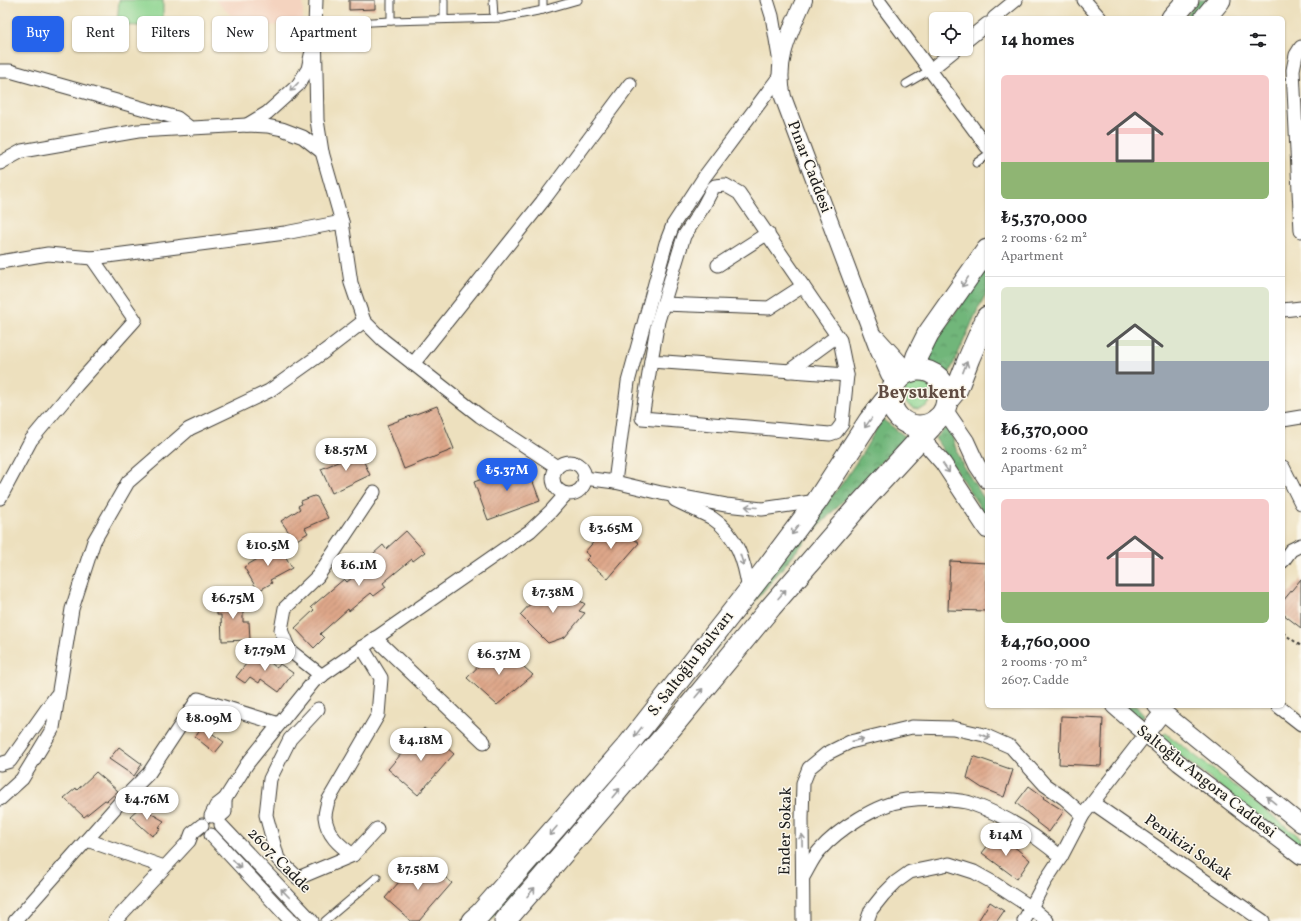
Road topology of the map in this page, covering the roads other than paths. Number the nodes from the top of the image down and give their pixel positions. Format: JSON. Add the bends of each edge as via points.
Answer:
{"nodes":[{"id":1,"x":316,"y":0,"type":"edge"},
{"id":2,"x":391,"y":0,"type":"edge"},
{"id":3,"x":444,"y":0,"type":"edge"},
{"id":4,"x":493,"y":0,"type":"edge"},
{"id":5,"x":542,"y":0,"type":"edge"},
{"id":6,"x":578,"y":0,"type":"edge"},
{"id":7,"x":767,"y":0,"type":"edge"},
{"id":8,"x":804,"y":0,"type":"edge"},
{"id":9,"x":878,"y":0,"type":"edge"},
{"id":10,"x":1016,"y":0,"type":"edge"},
{"id":11,"x":1084,"y":0,"type":"edge"},
{"id":12,"x":1220,"y":0,"type":"edge"},
{"id":13,"x":544,"y":10,"type":"junction"},
{"id":14,"x":315,"y":16,"type":"edge"},
{"id":15,"x":996,"y":16,"type":"edge"},
{"id":16,"x":1098,"y":16,"type":"edge"},
{"id":17,"x":1207,"y":16,"type":"edge"},
{"id":18,"x":494,"y":18,"type":"junction"},
{"id":19,"x":444,"y":19,"type":"junction"},
{"id":20,"x":391,"y":21,"type":"junction"},
{"id":21,"x":371,"y":22,"type":"edge"},
{"id":22,"x":985,"y":26,"type":"edge"},
{"id":23,"x":973,"y":35,"type":"edge"},
{"id":24,"x":1301,"y":47,"type":"edge"},
{"id":25,"x":311,"y":52,"type":"edge"},
{"id":26,"x":316,"y":52,"type":"edge"},
{"id":27,"x":947,"y":56,"type":"edge"},
{"id":28,"x":930,"y":70,"type":"junction"},
{"id":29,"x":0,"y":71,"type":"edge"},
{"id":30,"x":780,"y":71,"type":"junction"},
{"id":31,"x":630,"y":84,"type":"dead end"},
{"id":32,"x":906,"y":84,"type":"dead end"},
{"id":33,"x":247,"y":125,"type":"junction"},
{"id":34,"x":190,"y":128,"type":"junction"},
{"id":35,"x":985,"y":144,"type":"edge"},
{"id":36,"x":322,"y":152,"type":"junction"},
{"id":37,"x":985,"y":156,"type":"edge"},
{"id":38,"x":0,"y":163,"type":"edge"},
{"id":39,"x":976,"y":163,"type":"dead end"},
{"id":40,"x":705,"y":176,"type":"junction"},
{"id":41,"x":715,"y":186,"type":"junction"},
{"id":42,"x":342,"y":222,"type":"junction"},
{"id":43,"x":1301,"y":225,"type":"edge"},
{"id":44,"x":1301,"y":231,"type":"edge"},
{"id":45,"x":768,"y":233,"type":"junction"},
{"id":46,"x":985,"y":253,"type":"edge"},
{"id":47,"x":92,"y":258,"type":"junction"},
{"id":48,"x":0,"y":262,"type":"edge"},
{"id":49,"x":718,"y":266,"type":"dead end"},
{"id":50,"x":804,"y":286,"type":"junction"},
{"id":51,"x":663,"y":304,"type":"junction"},
{"id":52,"x":1301,"y":308,"type":"edge"},
{"id":53,"x":1285,"y":310,"type":"edge"},
{"id":54,"x":364,"y":321,"type":"junction"},
{"id":55,"x":985,"y":322,"type":"edge"},
{"id":56,"x":837,"y":336,"type":"junction"},
{"id":57,"x":651,"y":361,"type":"junction"},
{"id":58,"x":413,"y":364,"type":"junction"},
{"id":59,"x":789,"y":371,"type":"junction"},
{"id":60,"x":846,"y":375,"type":"junction"},
{"id":61,"x":902,"y":380,"type":"junction"},
{"id":62,"x":943,"y":410,"type":"junction"},
{"id":63,"x":1301,"y":417,"type":"edge"},
{"id":64,"x":1285,"y":420,"type":"edge"},
{"id":65,"x":921,"y":438,"type":"junction"},
{"id":66,"x":557,"y":467,"type":"junction"},
{"id":67,"x":1285,"y":471,"type":"edge"},
{"id":68,"x":985,"y":477,"type":"edge"},
{"id":69,"x":584,"y":478,"type":"junction"},
{"id":70,"x":615,"y":482,"type":"junction"},
{"id":71,"x":374,"y":492,"type":"dead end"},
{"id":72,"x":661,"y":493,"type":"junction"},
{"id":73,"x":566,"y":494,"type":"junction"},
{"id":74,"x":0,"y":498,"type":"edge"},
{"id":75,"x":817,"y":500,"type":"junction"},
{"id":76,"x":1301,"y":503,"type":"edge"},
{"id":77,"x":985,"y":527,"type":"edge"},
{"id":78,"x":1301,"y":545,"type":"edge"},
{"id":79,"x":1285,"y":558,"type":"edge"},
{"id":80,"x":749,"y":591,"type":"junction"},
{"id":81,"x":375,"y":638,"type":"junction"},
{"id":82,"x":362,"y":647,"type":"junction"},
{"id":83,"x":322,"y":676,"type":"junction"},
{"id":84,"x":58,"y":694,"type":"junction"},
{"id":85,"x":1116,"y":708,"type":"edge"},
{"id":86,"x":1162,"y":708,"type":"edge"},
{"id":87,"x":1281,"y":708,"type":"edge"},
{"id":88,"x":318,"y":709,"type":"dead end"},
{"id":89,"x":279,"y":724,"type":"junction"},
{"id":90,"x":1301,"y":724,"type":"edge"},
{"id":91,"x":1145,"y":735,"type":"junction"},
{"id":92,"x":484,"y":742,"type":"dead end"},
{"id":93,"x":0,"y":764,"type":"edge"},
{"id":94,"x":0,"y":799,"type":"edge"},
{"id":95,"x":1093,"y":803,"type":"junction"},
{"id":96,"x":1083,"y":815,"type":"junction"},
{"id":97,"x":1301,"y":824,"type":"edge"},
{"id":98,"x":211,"y":826,"type":"junction"},
{"id":99,"x":377,"y":829,"type":"dead end"},
{"id":100,"x":87,"y":840,"type":"junction"},
{"id":101,"x":353,"y":855,"type":"junction"},
{"id":102,"x":1301,"y":856,"type":"edge"},
{"id":103,"x":1061,"y":857,"type":"junction"},
{"id":104,"x":164,"y":867,"type":"junction"},
{"id":105,"x":377,"y":877,"type":"dead end"},
{"id":106,"x":802,"y":878,"type":"junction"},
{"id":107,"x":1032,"y":908,"type":"junction"},
{"id":108,"x":16,"y":921,"type":"edge"},
{"id":109,"x":115,"y":921,"type":"edge"},
{"id":110,"x":290,"y":921,"type":"edge"},
{"id":111,"x":312,"y":921,"type":"edge"},
{"id":112,"x":326,"y":921,"type":"edge"},
{"id":113,"x":472,"y":921,"type":"edge"},
{"id":114,"x":505,"y":921,"type":"edge"},
{"id":115,"x":803,"y":921,"type":"edge"},
{"id":116,"x":867,"y":921,"type":"edge"},
{"id":117,"x":1024,"y":921,"type":"edge"},
{"id":118,"x":1047,"y":921,"type":"edge"},
{"id":119,"x":1263,"y":921,"type":"edge"}],
"edges":[{"from":1,"to":14,"type":"street"},
{"from":2,"to":20,"type":"lane"},
{"from":3,"to":19,"type":"lane"},
{"from":4,"to":18,"type":"lane"},
{"from":5,"to":13,"type":"lane"},
{"from":6,"to":13,"type":"lane"},
{"from":7,"to":30,"type":"street","via":[[772,16]]},
{"from":8,"to":30,"type":"street","name":"Pınar Caddesi","via":[[786,41]]},
{"from":9,"to":28,"type":"street"},
{"from":10,"to":15,"type":"street"},
{"from":11,"to":16,"type":"street"},
{"from":12,"to":17,"type":"main road"},
{"from":13,"to":18,"type":"lane"},
{"from":18,"to":19,"type":"lane"},
{"from":19,"to":20,"type":"lane"},
{"from":20,"to":21,"type":"lane"},
{"from":22,"to":23,"type":"street"},
{"from":24,"to":43,"type":"street","via":[[1296,55],[1293,70]]},
{"from":25,"to":33,"type":"street","one_way":true,"via":[[308,69],[298,85],[267,113]]},
{"from":26,"to":36,"type":"street","via":[[317,120]]},
{"from":27,"to":28,"type":"street"},
{"from":28,"to":32,"type":"lane"},
{"from":28,"to":35,"type":"street"},
{"from":29,"to":34,"type":"street","via":[[10,71],[177,118]]},
{"from":30,"to":40,"type":"street"},
{"from":30,"to":61,"type":"street","name":"Pınar Caddesi","via":[[783,97],[883,361]]},
{"from":31,"to":58,"type":"street","via":[[542,202]]},
{"from":33,"to":34,"type":"street"},
{"from":33,"to":36,"type":"street","via":[[282,129],[303,137]]},
{"from":34,"to":38,"type":"street","via":[[138,131],[22,151]]},
{"from":36,"to":42,"type":"street"},
{"from":37,"to":39,"type":"lane"},
{"from":40,"to":41,"type":"street"},
{"from":40,"to":70,"type":"street","via":[[673,225],[659,263],[628,382]]},
{"from":41,"to":45,"type":"street","via":[[725,185],[739,193]]},
{"from":41,"to":51,"type":"street","via":[[684,236]]},
{"from":42,"to":47,"type":"street","via":[[285,233]]},
{"from":42,"to":54,"type":"street","via":[[351,283]]},
{"from":43,"to":44,"type":"street"},
{"from":45,"to":49,"type":"street"},
{"from":45,"to":50,"type":"street"},
{"from":46,"to":61,"type":"main road","one_way":true,"via":[[928,334]]},
{"from":47,"to":48,"type":"street","via":[[48,254]]},
{"from":47,"to":74,"type":"street","via":[[135,320],[31,440]]},
{"from":50,"to":51,"type":"street","via":[[770,308]]},
{"from":50,"to":56,"type":"street"},
{"from":51,"to":57,"type":"street"},
{"from":52,"to":53,"type":"street"},
{"from":54,"to":58,"type":"street"},
{"from":54,"to":84,"type":"street","via":[[269,390],[189,429],[128,482],[94,541],[72,609]]},
{"from":62,"to":55,"type":"main road","name":"S. Saltoğlu Bulvarı","one_way":true,"via":[[957,389]]},
{"from":56,"to":59,"type":"street"},
{"from":56,"to":60,"type":"street","via":[[840,340]]},
{"from":57,"to":59,"type":"street"},
{"from":57,"to":60,"type":"street","via":[[642,418],[830,434],[836,432],[842,424]]},
{"from":58,"to":66,"type":"street","via":[[480,416]]},
{"from":59,"to":60,"type":"street"},
{"from":61,"to":62,"type":"main road","via":[[925,370],[937,376],[945,386]]},
{"from":61,"to":62,"type":"main road","via":[[891,400],[894,410],[903,421],[922,426],[930,423]]},
{"from":61,"to":75,"type":"main road","name":"S. Saltoğlu Bulvarı","one_way":true,"via":[[869,421]]},
{"from":62,"to":65,"type":"main road","name":"S. Saltoğlu Bulvarı"},
{"from":62,"to":68,"type":"street","via":[[966,441]]},
{"from":63,"to":64,"type":"street"},
{"from":65,"to":77,"type":"street","one_way":true,"via":[[943,463]]},
{"from":114,"to":65,"type":"main road","name":"S. Saltoğlu Bulvarı","one_way":true,"via":[[667,733],[770,607]]},
{"from":66,"to":69,"type":"street","via":[[566,462],[577,464],[584,473]]},
{"from":66,"to":73,"type":"street","via":[[553,481],[558,490]]},
{"from":67,"to":76,"type":"street"},
{"from":69,"to":70,"type":"street"},
{"from":69,"to":73,"type":"street","via":[[581,488]]},
{"from":70,"to":72,"type":"street"},
{"from":71,"to":83,"type":"street","via":[[318,576],[285,608],[281,630],[289,650]]},
{"from":75,"to":72,"type":"street","one_way":true,"via":[[762,508],[726,505]]},
{"from":72,"to":80,"type":"street","one_way":true,"via":[[713,519],[728,533],[739,549]]},
{"from":73,"to":81,"type":"street","via":[[530,531]]},
{"from":75,"to":80,"type":"main road","name":"S. Saltoğlu Bulvarı","one_way":true},
{"from":78,"to":79,"type":"street","via":[[1291,550]]},
{"from":80,"to":113,"type":"main road","name":"S. Saltoğlu Bulvarı","one_way":true,"via":[[628,745]]},
{"from":81,"to":82,"type":"street"},
{"from":81,"to":92,"type":"street"},
{"from":82,"to":83,"type":"street"},
{"from":82,"to":101,"type":"street","via":[[381,678],[378,715],[328,801],[325,816],[332,837]]},
{"from":83,"to":89,"type":"street","via":[[314,681]]},
{"from":84,"to":93,"type":"street","via":[[10,761]]},
{"from":84,"to":94,"type":"street","via":[[53,728],[22,778]]},
{"from":85,"to":91,"type":"street","name":"Saltoğlu Angora Caddesi"},
{"from":86,"to":91,"type":"street"},
{"from":97,"to":86,"type":"street","name":"Saltoğlu Angora Caddesi","one_way":true},
{"from":87,"to":90,"type":"street"},
{"from":88,"to":101,"type":"street","via":[[290,739],[270,779],[266,815],[278,859],[298,878]]},
{"from":89,"to":98,"type":"street","via":[[247,764],[225,799],[225,812]]},
{"from":89,"to":100,"type":"street","via":[[198,700],[150,773]]},
{"from":91,"to":95,"type":"street"},
{"from":91,"to":102,"type":"street","name":"Saltoğlu Angora Caddesi"},
{"from":95,"to":96,"type":"street"},
{"from":95,"to":119,"type":"street","name":"Penikizi Sokak"},
{"from":96,"to":103,"type":"street"},
{"from":106,"to":96,"type":"street","name":"Ender Sokak","one_way":true,"via":[[803,782],[809,768],[826,754],[850,742],[912,727],[953,728],[984,735],[1011,747],[1045,785]]},
{"from":98,"to":104,"type":"street","via":[[199,838],[190,841]]},
{"from":98,"to":110,"type":"street","name":"2607. Cadde","one_way":true},
{"from":111,"to":98,"type":"street","name":"2607. Cadde","one_way":true},
{"from":99,"to":101,"type":"street"},
{"from":100,"to":104,"type":"street"},
{"from":100,"to":108,"type":"street"},
{"from":103,"to":106,"type":"street","via":[[1025,830],[969,803],[936,798],[905,800],[876,809],[835,836],[818,852]]},
{"from":103,"to":107,"type":"street"},
{"from":104,"to":109,"type":"street"},
{"from":105,"to":112,"type":"lane"},
{"from":106,"to":115,"type":"street","name":"Ender Sokak"},
{"from":107,"to":116,"type":"street","via":[[974,872],[948,864],[910,872],[882,895],[871,910]]},
{"from":107,"to":117,"type":"street"},
{"from":107,"to":118,"type":"street"}]}
